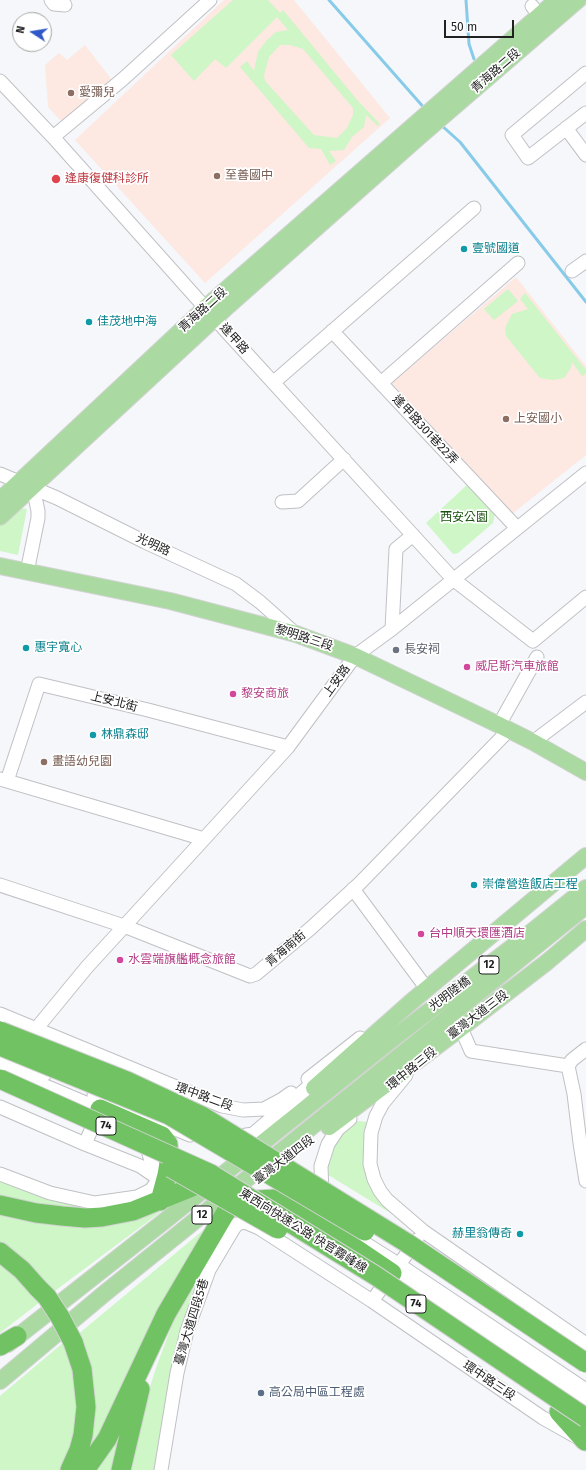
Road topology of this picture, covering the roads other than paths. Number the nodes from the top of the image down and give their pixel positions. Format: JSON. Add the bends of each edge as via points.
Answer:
{"nodes":[{"id":1,"x":51,"y":0,"type":"edge"},
{"id":2,"x":210,"y":0,"type":"edge"},
{"id":3,"x":557,"y":0,"type":"edge"},
{"id":4,"x":578,"y":0,"type":"edge"},
{"id":5,"x":65,"y":5,"type":"dead end"},
{"id":6,"x":586,"y":73,"type":"edge"},
{"id":7,"x":3,"y":89,"type":"edge"},
{"id":8,"x":446,"y":106,"type":"junction"},
{"id":9,"x":586,"y":113,"type":"edge"},
{"id":10,"x":566,"y":128,"type":"junction"},
{"id":11,"x":53,"y":137,"type":"junction"},
{"id":12,"x":586,"y":155,"type":"edge"},
{"id":13,"x":474,"y":208,"type":"dead end"},
{"id":14,"x":586,"y":261,"type":"edge"},
{"id":15,"x":518,"y":263,"type":"dead end"},
{"id":16,"x":572,"y":271,"type":"dead end"},
{"id":17,"x":210,"y":313,"type":"junction"},
{"id":18,"x":332,"y":331,"type":"junction"},
{"id":19,"x":274,"y":382,"type":"junction"},
{"id":20,"x":381,"y":383,"type":"junction"},
{"id":21,"x":344,"y":458,"type":"junction"},
{"id":22,"x":586,"y":473,"type":"edge"},
{"id":23,"x":0,"y":474,"type":"edge"},
{"id":24,"x":26,"y":484,"type":"junction"},
{"id":25,"x":0,"y":500,"type":"edge"},
{"id":26,"x":282,"y":502,"type":"dead end"},
{"id":27,"x":0,"y":517,"type":"edge"},
{"id":28,"x":517,"y":528,"type":"junction"},
{"id":29,"x":413,"y":535,"type":"junction"},
{"id":30,"x":0,"y":566,"type":"edge"},
{"id":31,"x":27,"y":572,"type":"junction"},
{"id":32,"x":453,"y":579,"type":"junction"},
{"id":33,"x":586,"y":597,"type":"edge"},
{"id":34,"x":392,"y":628,"type":"junction"},
{"id":35,"x":296,"y":634,"type":"junction"},
{"id":36,"x":355,"y":656,"type":"junction"},
{"id":37,"x":537,"y":657,"type":"dead end"},
{"id":38,"x":586,"y":702,"type":"edge"},
{"id":39,"x":504,"y":727,"type":"junction"},
{"id":40,"x":532,"y":742,"type":"junction"},
{"id":41,"x":288,"y":747,"type":"junction"},
{"id":42,"x":586,"y":772,"type":"edge"},
{"id":43,"x":4,"y":780,"type":"edge"},
{"id":44,"x":204,"y":839,"type":"junction"},
{"id":45,"x":586,"y":856,"type":"edge"},
{"id":46,"x":0,"y":885,"type":"edge"},
{"id":47,"x":586,"y":888,"type":"edge"},
{"id":48,"x":353,"y":889,"type":"junction"},
{"id":49,"x":586,"y":906,"type":"edge"},
{"id":50,"x":124,"y":926,"type":"junction"},
{"id":51,"x":586,"y":929,"type":"edge"},
{"id":52,"x":427,"y":989,"type":"junction"},
{"id":53,"x":411,"y":1002,"type":"junction"},
{"id":54,"x":0,"y":1014,"type":"edge"},
{"id":55,"x":461,"y":1028,"type":"junction"},
{"id":56,"x":36,"y":1029,"type":"junction"},
{"id":57,"x":0,"y":1030,"type":"edge"},
{"id":58,"x":0,"y":1046,"type":"edge"},
{"id":59,"x":586,"y":1050,"type":"edge"},
{"id":60,"x":0,"y":1056,"type":"edge"},
{"id":61,"x":119,"y":1064,"type":"junction"},
{"id":62,"x":568,"y":1066,"type":"junction"},
{"id":63,"x":0,"y":1067,"type":"edge"},
{"id":64,"x":0,"y":1079,"type":"edge"},
{"id":65,"x":0,"y":1092,"type":"edge"},
{"id":66,"x":580,"y":1094,"type":"edge"},
{"id":67,"x":367,"y":1098,"type":"joint"},
{"id":68,"x":174,"y":1102,"type":"junction"},
{"id":69,"x":102,"y":1104,"type":"junction"},
{"id":70,"x":0,"y":1107,"type":"edge"},
{"id":71,"x":278,"y":1125,"type":"junction"},
{"id":72,"x":196,"y":1131,"type":"junction"},
{"id":73,"x":299,"y":1138,"type":"joint"},
{"id":74,"x":583,"y":1143,"type":"edge"},
{"id":75,"x":85,"y":1144,"type":"junction"},
{"id":76,"x":182,"y":1173,"type":"junction"},
{"id":77,"x":0,"y":1174,"type":"edge"},
{"id":78,"x":269,"y":1174,"type":"junction"},
{"id":79,"x":299,"y":1175,"type":"junction"},
{"id":80,"x":159,"y":1178,"type":"junction"},
{"id":81,"x":206,"y":1178,"type":"junction"},
{"id":82,"x":586,"y":1181,"type":"edge"},
{"id":83,"x":160,"y":1201,"type":"junction"},
{"id":84,"x":241,"y":1202,"type":"junction"},
{"id":85,"x":0,"y":1205,"type":"edge"},
{"id":86,"x":162,"y":1223,"type":"junction"},
{"id":87,"x":234,"y":1228,"type":"joint"},
{"id":88,"x":423,"y":1232,"type":"junction"},
{"id":89,"x":0,"y":1252,"type":"edge"},
{"id":90,"x":198,"y":1258,"type":"junction"},
{"id":91,"x":395,"y":1269,"type":"junction"},
{"id":92,"x":105,"y":1293,"type":"junction"},
{"id":93,"x":372,"y":1301,"type":"junction"},
{"id":94,"x":166,"y":1314,"type":"junction"},
{"id":95,"x":17,"y":1336,"type":"junction"},
{"id":96,"x":586,"y":1344,"type":"edge"},
{"id":97,"x":0,"y":1346,"type":"edge"},
{"id":98,"x":0,"y":1351,"type":"edge"},
{"id":99,"x":586,"y":1362,"type":"edge"},
{"id":100,"x":586,"y":1375,"type":"edge"},
{"id":101,"x":0,"y":1381,"type":"edge"},
{"id":102,"x":586,"y":1390,"type":"edge"},
{"id":103,"x":586,"y":1403,"type":"edge"},
{"id":104,"x":586,"y":1418,"type":"edge"},
{"id":105,"x":586,"y":1441,"type":"edge"},
{"id":106,"x":70,"y":1470,"type":"edge"},
{"id":107,"x":85,"y":1470,"type":"edge"},
{"id":108,"x":121,"y":1470,"type":"edge"},
{"id":109,"x":161,"y":1470,"type":"edge"}],
"edges":[{"from":1,"to":5,"type":"street","via":[[54,4]]},
{"from":2,"to":11,"type":"street","via":[[123,79]]},
{"from":3,"to":8,"type":"main road","name":"青海路二段","via":[[536,11]]},
{"from":4,"to":8,"type":"main road","name":"青海路二段"},
{"from":6,"to":10,"type":"street","via":[[512,135],[528,158]]},
{"from":7,"to":11,"type":"street","name":"逢甲路"},
{"from":8,"to":17,"type":"main road","name":"青海路二段"},
{"from":9,"to":10,"type":"street"},
{"from":10,"to":12,"type":"street"},
{"from":11,"to":17,"type":"street","name":"逢甲路"},
{"from":13,"to":18,"type":"street"},
{"from":14,"to":16,"type":"street"},
{"from":15,"to":20,"type":"street"},
{"from":17,"to":19,"type":"street","name":"逢甲路"},
{"from":17,"to":24,"type":"main road","name":"青海路二段"},
{"from":18,"to":19,"type":"street"},
{"from":18,"to":20,"type":"street","name":"逢甲路301巷22弄"},
{"from":19,"to":21,"type":"street","name":"逢甲路"},
{"from":20,"to":28,"type":"street","name":"逢甲路301巷22弄"},
{"from":21,"to":26,"type":"street","via":[[298,501]]},
{"from":21,"to":29,"type":"street","name":"逢甲路"},
{"from":22,"to":28,"type":"street","name":"上安路"},
{"from":23,"to":24,"type":"street","name":"光明路"},
{"from":24,"to":25,"type":"main road","name":"青海路二段"},
{"from":24,"to":27,"type":"main road","name":"青海路二段"},
{"from":24,"to":31,"type":"street","via":[[38,511]]},
{"from":24,"to":35,"type":"street","name":"光明路","via":[[236,584]]},
{"from":28,"to":32,"type":"street","name":"上安路"},
{"from":29,"to":32,"type":"street","name":"逢甲路"},
{"from":29,"to":34,"type":"street","via":[[396,549]]},
{"from":30,"to":31,"type":"main road","name":"黎明路三段"},
{"from":31,"to":35,"type":"main road","name":"黎明路三段","via":[[170,601]]},
{"from":32,"to":33,"type":"street","name":"逢甲路","via":[[533,640]]},
{"from":32,"to":34,"type":"street","name":"上安路"},
{"from":34,"to":36,"type":"street","name":"上安路"},
{"from":35,"to":36,"type":"main road","name":"黎明路三段"},
{"from":36,"to":39,"type":"main road","name":"黎明路三段"},
{"from":36,"to":41,"type":"street","name":"上安路"},
{"from":37,"to":39,"type":"street","name":"青海南街"},
{"from":38,"to":40,"type":"street"},
{"from":39,"to":40,"type":"main road","name":"黎明路三段"},
{"from":39,"to":48,"type":"street","name":"青海南街"},
{"from":40,"to":42,"type":"main road","name":"黎明路三段"},
{"from":41,"to":43,"type":"street","name":"上安北街","via":[[39,684]]},
{"from":41,"to":44,"type":"street","name":"上安路"},
{"from":43,"to":44,"type":"street"},
{"from":44,"to":50,"type":"street","name":"上安路"},
{"from":45,"to":52,"type":"main road","number":"12"},
{"from":46,"to":50,"type":"street","name":"青海南街"},
{"from":47,"to":71,"type":"main road","name":"光明陸橋","number":"12"},
{"from":48,"to":50,"type":"street","name":"青海南街","via":[[311,928],[256,974],[250,976]]},
{"from":48,"to":52,"type":"street"},
{"from":49,"to":73,"type":"main road","name":"光明陸橋","number":"12"},
{"from":50,"to":56,"type":"street","name":"上安路"},
{"from":51,"to":55,"type":"main road","name":"臺灣大道三段","number":"12"},
{"from":52,"to":53,"type":"main road","number":"12"},
{"from":53,"to":61,"type":"street","name":"環中路二段","via":[[385,1018],[282,1100],[264,1109],[243,1110],[222,1106]]},
{"from":53,"to":69,"type":"street","via":[[253,1134],[217,1139],[188,1135]]},
{"from":53,"to":71,"type":"main road","number":"12"},
{"from":54,"to":56,"type":"street","name":"環中路二段"},
{"from":55,"to":62,"type":"street","via":[[471,1051]]},
{"from":55,"to":67,"type":"main road","name":"臺灣大道三段","number":"12"},
{"from":55,"to":88,"type":"street","name":"環中路三段","via":[[396,1085],[376,1116],[372,1133],[370,1164],[377,1185],[387,1200]]},
{"from":55,"to":91,"type":"street","name":"環中路三段","via":[[338,1129],[328,1144],[321,1166],[324,1210],[334,1223]]},
{"from":56,"to":61,"type":"street","name":"環中路二段"},
{"from":57,"to":68,"type":"highway","bridge":true},
{"from":58,"to":72,"type":"highway","bridge":true,"via":[[169,1115]]},
{"from":59,"to":62,"type":"street"},
{"from":60,"to":69,"type":"street"},
{"from":61,"to":69,"type":"street"},
{"from":62,"to":66,"type":"street"},
{"from":63,"to":69,"type":"street"},
{"from":64,"to":81,"type":"highway","name":"東西向快速公路 快官霧峰線","number":"74","bridge":true},
{"from":65,"to":76,"type":"highway","number":"74","bridge":true},
{"from":66,"to":74,"type":"street"},
{"from":67,"to":84,"type":"main road","name":"臺灣大道四段","number":"12","via":[[263,1175]]},
{"from":68,"to":72,"type":"highway","bridge":true},
{"from":68,"to":79,"type":"highway","bridge":true,"via":[[202,1116]]},
{"from":69,"to":75,"type":"street"},
{"from":69,"to":80,"type":"street","via":[[148,1150]]},
{"from":69,"to":83,"type":"highway","via":[[162,1136],[168,1144],[169,1163]]},
{"from":70,"to":75,"type":"street"},
{"from":71,"to":81,"type":"main road","number":"12"},
{"from":71,"to":86,"type":"main road","number":"12"},
{"from":72,"to":78,"type":"highway","bridge":true},
{"from":73,"to":92,"type":"main road","name":"臺灣大道四段","number":"12"},
{"from":74,"to":82,"type":"street"},
{"from":75,"to":80,"type":"street","via":[[140,1166]]},
{"from":76,"to":81,"type":"highway","number":"74","bridge":true},
{"from":76,"to":84,"type":"highway","number":"74","bridge":true},
{"from":77,"to":80,"type":"street","via":[[50,1193],[95,1203],[137,1197],[151,1190]]},
{"from":78,"to":79,"type":"highway","bridge":true},
{"from":78,"to":100,"type":"highway","bridge":true,"via":[[398,1250]]},
{"from":79,"to":99,"type":"highway","bridge":true},
{"from":81,"to":83,"type":"highway"},
{"from":81,"to":84,"type":"highway","name":"東西向快速公路 快官霧峰線","number":"74","bridge":true},
{"from":81,"to":86,"type":"main road","number":"12"},
{"from":83,"to":85,"type":"highway","via":[[119,1215],[85,1218],[36,1213]]},
{"from":84,"to":90,"type":"highway"},
{"from":84,"to":92,"type":"main road","name":"臺灣大道四段","number":"12","via":[[138,1276]]},
{"from":84,"to":104,"type":"highway","name":"東西向快速公路 快官霧峰線","number":"74","bridge":true,"via":[[376,1276]]},
{"from":84,"to":105,"type":"highway","number":"74","bridge":true,"via":[[560,1412]]},
{"from":86,"to":95,"type":"main road","number":"12"},
{"from":87,"to":93,"type":"street","name":"環中路三段","via":[[237,1224],[245,1222],[259,1228]]},
{"from":87,"to":109,"type":"street","name":"臺灣大道四段5巷","via":[[209,1270],[187,1331],[177,1373]]},
{"from":88,"to":91,"type":"street"},
{"from":88,"to":96,"type":"street","name":"環中路三段"},
{"from":89,"to":106,"type":"highway","bridge":true,"via":[[22,1270],[60,1317],[73,1342],[82,1369],[86,1407],[83,1435]]},
{"from":90,"to":91,"type":"highway","via":[[229,1213],[239,1206],[257,1200],[274,1199],[293,1206]]},
{"from":90,"to":94,"type":"highway"},
{"from":91,"to":93,"type":"street"},
{"from":91,"to":102,"type":"street","name":"環中路三段"},
{"from":91,"to":103,"type":"street","name":"環中路三段"},
{"from":92,"to":101,"type":"main road","name":"臺灣大道四段","number":"12"},
{"from":93,"to":105,"type":"street","name":"環中路三段","via":[[542,1418]]},
{"from":94,"to":107,"type":"highway","via":[[107,1439]]},
{"from":94,"to":108,"type":"highway","via":[[136,1403]]},
{"from":95,"to":97,"type":"highway"},
{"from":95,"to":98,"type":"main road","number":"12"}]}
